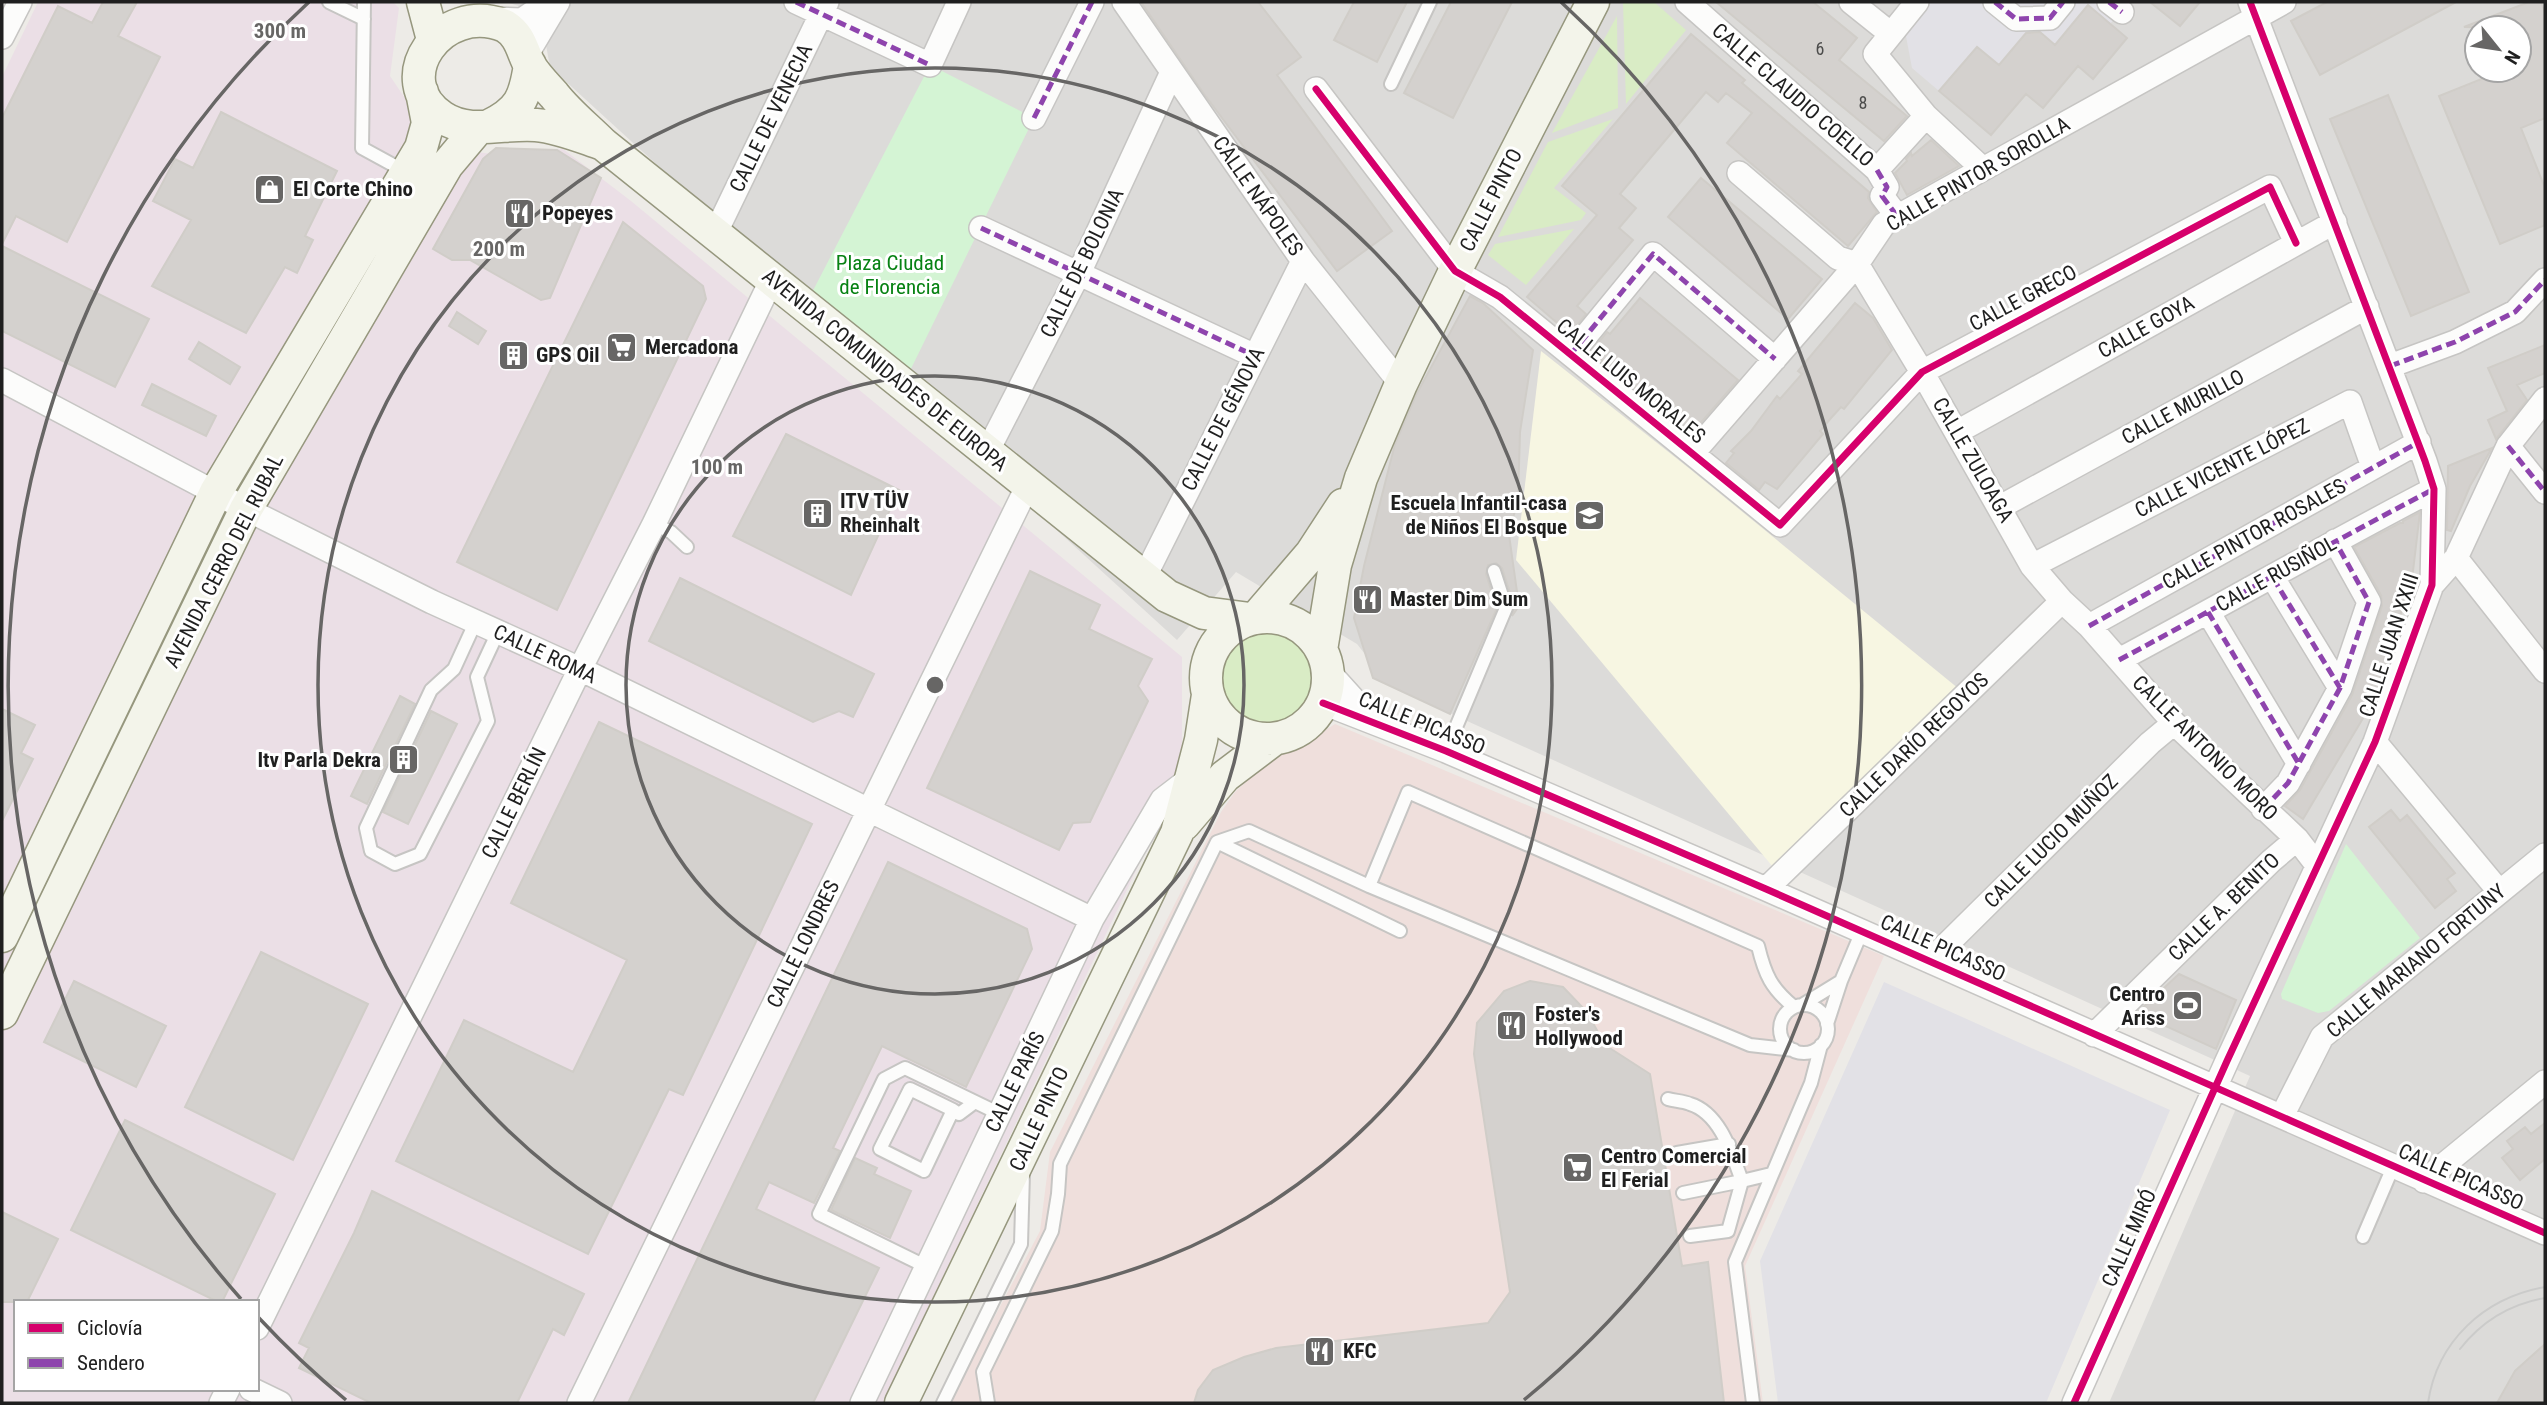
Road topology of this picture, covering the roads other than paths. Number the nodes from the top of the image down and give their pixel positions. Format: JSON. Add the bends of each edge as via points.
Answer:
{"nodes":[{"id":1,"x":20,"y":2,"type":"edge"},
{"id":2,"x":329,"y":2,"type":"edge"},
{"id":3,"x":364,"y":2,"type":"edge"},
{"id":4,"x":423,"y":2,"type":"edge"},
{"id":5,"x":548,"y":2,"type":"edge"},
{"id":6,"x":558,"y":2,"type":"edge"},
{"id":7,"x":796,"y":2,"type":"edge"},
{"id":8,"x":959,"y":2,"type":"edge"},
{"id":9,"x":1092,"y":2,"type":"edge"},
{"id":10,"x":1124,"y":2,"type":"edge"},
{"id":11,"x":1430,"y":2,"type":"edge"},
{"id":12,"x":1593,"y":2,"type":"edge"},
{"id":13,"x":1851,"y":2,"type":"edge"},
{"id":14,"x":1917,"y":2,"type":"edge"},
{"id":15,"x":1995,"y":2,"type":"edge"},
{"id":16,"x":2063,"y":2,"type":"edge"},
{"id":17,"x":2284,"y":2,"type":"edge"},
{"id":18,"x":1691,"y":3,"type":"edge"},
{"id":19,"x":824,"y":8,"type":"edge"},
{"id":20,"x":2253,"y":9,"type":"edge"},
{"id":21,"x":482,"y":13,"type":"edge"},
{"id":22,"x":364,"y":19,"type":"junction"},
{"id":23,"x":1891,"y":34,"type":"junction"},
{"id":24,"x":432,"y":36,"type":"junction"},
{"id":25,"x":2,"y":37,"type":"edge"},
{"id":26,"x":528,"y":60,"type":"junction"},
{"id":27,"x":1172,"y":72,"type":"junction"},
{"id":28,"x":1391,"y":84,"type":"dead end"},
{"id":29,"x":1317,"y":89,"type":"dead end"},
{"id":30,"x":422,"y":91,"type":"junction"},
{"id":31,"x":1926,"y":116,"type":"junction"},
{"id":32,"x":1034,"y":118,"type":"dead end"},
{"id":33,"x":484,"y":127,"type":"junction"},
{"id":34,"x":603,"y":144,"type":"junction"},
{"id":35,"x":1983,"y":169,"type":"junction"},
{"id":36,"x":1877,"y":170,"type":"junction"},
{"id":37,"x":406,"y":173,"type":"junction"},
{"id":38,"x":1740,"y":173,"type":"dead end"},
{"id":39,"x":1897,"y":216,"type":"junction"},
{"id":40,"x":2335,"y":222,"type":"junction"},
{"id":41,"x":981,"y":228,"type":"dead end"},
{"id":42,"x":715,"y":234,"type":"junction"},
{"id":43,"x":2296,"y":243,"type":"junction"},
{"id":44,"x":1303,"y":261,"type":"junction"},
{"id":45,"x":1857,"y":264,"type":"junction"},
{"id":46,"x":1455,"y":271,"type":"junction"},
{"id":47,"x":1079,"y":274,"type":"junction"},
{"id":48,"x":772,"y":279,"type":"junction"},
{"id":49,"x":2545,"y":280,"type":"edge"},
{"id":50,"x":2367,"y":307,"type":"junction"},
{"id":51,"x":1571,"y":354,"type":"junction"},
{"id":52,"x":1255,"y":356,"type":"junction"},
{"id":53,"x":1775,"y":359,"type":"junction"},
{"id":54,"x":2390,"y":366,"type":"junction"},
{"id":55,"x":1923,"y":372,"type":"junction"},
{"id":56,"x":2,"y":380,"type":"edge"},
{"id":57,"x":1401,"y":384,"type":"junction"},
{"id":58,"x":2545,"y":399,"type":"edge"},
{"id":59,"x":1957,"y":432,"type":"junction"},
{"id":60,"x":2419,"y":442,"type":"junction"},
{"id":61,"x":2508,"y":446,"type":"junction"},
{"id":62,"x":987,"y":452,"type":"junction"},
{"id":63,"x":1693,"y":453,"type":"junction"},
{"id":64,"x":2373,"y":467,"type":"junction"},
{"id":65,"x":1361,"y":478,"type":"junction"},
{"id":66,"x":1028,"y":485,"type":"junction"},
{"id":67,"x":2434,"y":489,"type":"junction"},
{"id":68,"x":216,"y":492,"type":"junction"},
{"id":69,"x":2545,"y":492,"type":"edge"},
{"id":70,"x":2000,"y":507,"type":"junction"},
{"id":71,"x":246,"y":509,"type":"junction"},
{"id":72,"x":654,"y":524,"type":"junction"},
{"id":73,"x":1780,"y":525,"type":"joint"},
{"id":74,"x":2335,"y":541,"type":"junction"},
{"id":75,"x":687,"y":547,"type":"dead end"},
{"id":76,"x":2456,"y":558,"type":"junction"},
{"id":77,"x":2032,"y":566,"type":"junction"},
{"id":78,"x":1494,"y":571,"type":"dead end"},
{"id":79,"x":2273,"y":578,"type":"junction"},
{"id":80,"x":2432,"y":585,"type":"junction"},
{"id":81,"x":1155,"y":587,"type":"junction"},
{"id":82,"x":2062,"y":601,"type":"junction"},
{"id":83,"x":2208,"y":612,"type":"junction"},
{"id":84,"x":1253,"y":619,"type":"junction"},
{"id":85,"x":476,"y":621,"type":"junction"},
{"id":86,"x":2089,"y":626,"type":"junction"},
{"id":87,"x":498,"y":632,"type":"junction"},
{"id":88,"x":1324,"y":660,"type":"junction"},
{"id":89,"x":2119,"y":660,"type":"junction"},
{"id":90,"x":580,"y":669,"type":"junction"},
{"id":91,"x":2545,"y":671,"type":"edge"},
{"id":92,"x":1207,"y":688,"type":"junction"},
{"id":93,"x":2340,"y":688,"type":"junction"},
{"id":94,"x":1323,"y":703,"type":"junction"},
{"id":95,"x":2174,"y":723,"type":"junction"},
{"id":96,"x":1401,"y":733,"type":"junction"},
{"id":97,"x":1274,"y":739,"type":"junction"},
{"id":98,"x":2375,"y":742,"type":"junction"},
{"id":99,"x":1446,"y":751,"type":"junction"},
{"id":100,"x":2299,"y":764,"type":"junction"},
{"id":101,"x":1192,"y":777,"type":"junction"},
{"id":102,"x":2263,"y":808,"type":"junction"},
{"id":103,"x":868,"y":810,"type":"junction"},
{"id":104,"x":1177,"y":833,"type":"junction"},
{"id":105,"x":2297,"y":839,"type":"junction"},
{"id":106,"x":1217,"y":842,"type":"junction"},
{"id":107,"x":2545,"y":855,"type":"edge"},
{"id":108,"x":2317,"y":865,"type":"junction"},
{"id":109,"x":1369,"y":886,"type":"junction"},
{"id":110,"x":1766,"y":889,"type":"junction"},
{"id":111,"x":2499,"y":891,"type":"junction"},
{"id":112,"x":1092,"y":919,"type":"junction"},
{"id":113,"x":1400,"y":931,"type":"dead end"},
{"id":114,"x":1862,"y":932,"type":"junction"},
{"id":115,"x":2,"y":936,"type":"edge"},
{"id":116,"x":1930,"y":961,"type":"junction"},
{"id":117,"x":1841,"y":981,"type":"junction"},
{"id":118,"x":1798,"y":1006,"type":"junction"},
{"id":119,"x":2,"y":1013,"type":"edge"},
{"id":120,"x":1827,"y":1024,"type":"junction"},
{"id":121,"x":2094,"y":1035,"type":"junction"},
{"id":122,"x":1821,"y":1045,"type":"junction"},
{"id":123,"x":1798,"y":1051,"type":"junction"},
{"id":124,"x":2545,"y":1082,"type":"edge"},
{"id":125,"x":1811,"y":1083,"type":"junction"},
{"id":126,"x":2215,"y":1087,"type":"junction"},
{"id":127,"x":1668,"y":1099,"type":"dead end"},
{"id":128,"x":975,"y":1102,"type":"junction"},
{"id":129,"x":953,"y":1110,"type":"junction"},
{"id":130,"x":1000,"y":1114,"type":"junction"},
{"id":131,"x":2282,"y":1116,"type":"junction"},
{"id":132,"x":1729,"y":1144,"type":"junction"},
{"id":133,"x":1024,"y":1152,"type":"junction"},
{"id":134,"x":1677,"y":1153,"type":"dead end"},
{"id":135,"x":2393,"y":1167,"type":"junction"},
{"id":136,"x":1771,"y":1174,"type":"junction"},
{"id":137,"x":1742,"y":1181,"type":"junction"},
{"id":138,"x":2424,"y":1181,"type":"junction"},
{"id":139,"x":1683,"y":1193,"type":"dead end"},
{"id":140,"x":2545,"y":1233,"type":"edge"},
{"id":141,"x":1690,"y":1236,"type":"dead end"},
{"id":142,"x":2363,"y":1237,"type":"dead end"},
{"id":143,"x":927,"y":1266,"type":"junction"},
{"id":144,"x":259,"y":1324,"type":"edge"},
{"id":145,"x":255,"y":1391,"type":"edge"},
{"id":146,"x":280,"y":1403,"type":"edge"},
{"id":147,"x":579,"y":1403,"type":"edge"},
{"id":148,"x":862,"y":1403,"type":"edge"},
{"id":149,"x":901,"y":1403,"type":"edge"},
{"id":150,"x":943,"y":1403,"type":"edge"},
{"id":151,"x":988,"y":1403,"type":"edge"},
{"id":152,"x":1754,"y":1403,"type":"edge"},
{"id":153,"x":2074,"y":1403,"type":"edge"}],
"edges":[{"from":1,"to":25,"type":"street"},
{"from":2,"to":22,"type":"lane"},
{"from":3,"to":22,"type":"lane"},
{"from":4,"to":24,"type":"street"},
{"from":5,"to":21,"type":"street","via":[[522,20]]},
{"from":6,"to":26,"type":"street"},
{"from":7,"to":19,"type":"street"},
{"from":8,"to":19,"type":"street","via":[[930,65]]},
{"from":9,"to":32,"type":"street"},
{"from":10,"to":27,"type":"street","name":"CALLE NÁPOLES"},
{"from":11,"to":28,"type":"lane"},
{"from":12,"to":46,"type":"street","name":"CALLE PINTO"},
{"from":13,"to":23,"type":"street"},
{"from":14,"to":23,"type":"street"},
{"from":15,"to":16,"type":"street","via":[[2016,19],[2050,18]]},
{"from":17,"to":20,"type":"street","name":"CALLE PINTOR SOROLLA"},
{"from":18,"to":36,"type":"street","name":"CALLE CLAUDIO COELLO"},
{"from":19,"to":42,"type":"street","name":"CALLE DE VENECIA"},
{"from":20,"to":35,"type":"street","name":"CALLE PINTOR SOROLLA"},
{"from":20,"to":40,"type":"street","name":"CALLE JUAN XXIII"},
{"from":21,"to":24,"type":"street","via":[[452,22]]},
{"from":21,"to":26,"type":"street","via":[[517,37]]},
{"from":22,"to":37,"type":"lane","via":[[362,148]]},
{"from":23,"to":31,"type":"street","via":[[1875,54]]},
{"from":24,"to":30,"type":"street","via":[[419,72]]},
{"from":26,"to":33,"type":"street","via":[[526,92],[516,108]]},
{"from":26,"to":34,"type":"street","name":"AVENIDA COMUNIDADES DE EUROPA","via":[[556,99]]},
{"from":27,"to":44,"type":"street","name":"CALLE NÁPOLES"},
{"from":27,"to":47,"type":"street","name":"CALLE DE BOLONIA"},
{"from":29,"to":46,"type":"street"},
{"from":30,"to":33,"type":"street","via":[[442,117],[461,126]]},
{"from":30,"to":37,"type":"street","name":"AVENIDA CERRO DEL RUBAL","via":[[428,123],[421,148]]},
{"from":31,"to":35,"type":"street"},
{"from":31,"to":36,"type":"street","name":"CALLE CLAUDIO COELLO"},
{"from":33,"to":34,"type":"street","via":[[538,125]]},
{"from":33,"to":71,"type":"street","name":"AVENIDA CERRO DEL RUBAL","via":[[447,165]]},
{"from":34,"to":42,"type":"street","name":"AVENIDA COMUNIDADES DE EUROPA"},
{"from":35,"to":39,"type":"street","name":"CALLE PINTOR SOROLLA"},
{"from":36,"to":39,"type":"street","via":[[1887,187],[1882,196]]},
{"from":37,"to":68,"type":"street","name":"AVENIDA CERRO DEL RUBAL"},
{"from":38,"to":45,"type":"street","via":[[1838,258]]},
{"from":39,"to":45,"type":"street","name":"CALLE PINTOR SOROLLA","via":[[1884,224]]},
{"from":40,"to":43,"type":"street","name":"CALLE GOYA"},
{"from":40,"to":50,"type":"street","name":"CALLE JUAN XXIII"},
{"from":41,"to":47,"type":"street"},
{"from":42,"to":48,"type":"street","name":"AVENIDA COMUNIDADES DE EUROPA"},
{"from":43,"to":55,"type":"street","name":"CALLE GRECO","via":[[2270,187]]},
{"from":43,"to":59,"type":"street","name":"CALLE GOYA"},
{"from":44,"to":52,"type":"street","name":"CALLE DE GÉNOVA"},
{"from":44,"to":57,"type":"street","name":"CALLE NÁPOLES"},
{"from":45,"to":53,"type":"street","name":"CALLE PINTOR SOROLLA"},
{"from":45,"to":55,"type":"street","name":"CALLE ZULOAGA"},
{"from":46,"to":51,"type":"street","name":"CALLE LUIS MORALES","via":[[1500,297]]},
{"from":46,"to":57,"type":"street","name":"CALLE PINTO"},
{"from":47,"to":52,"type":"street"},
{"from":47,"to":62,"type":"street","name":"CALLE DE BOLONIA"},
{"from":48,"to":62,"type":"street","name":"AVENIDA COMUNIDADES DE EUROPA"},
{"from":48,"to":72,"type":"street","name":"CALLE BERLÍN"},
{"from":49,"to":54,"type":"street","via":[[2515,312],[2455,342]]},
{"from":50,"to":54,"type":"street","name":"CALLE JUAN XXIII"},
{"from":50,"to":70,"type":"street","name":"CALLE MURILLO"},
{"from":51,"to":53,"type":"street","via":[[1653,254]]},
{"from":51,"to":63,"type":"street","name":"CALLE LUIS MORALES"},
{"from":52,"to":81,"type":"street","name":"CALLE DE GÉNOVA"},
{"from":53,"to":63,"type":"street","name":"CALLE PINTOR SOROLLA"},
{"from":54,"to":60,"type":"street","name":"CALLE JUAN XXIII"},
{"from":55,"to":59,"type":"street","name":"CALLE ZULOAGA"},
{"from":55,"to":73,"type":"street","name":"CALLE GRECO"},
{"from":56,"to":68,"type":"street","name":"CALLE ROMA"},
{"from":57,"to":65,"type":"street","name":"CALLE PINTO"},
{"from":58,"to":61,"type":"street"},
{"from":59,"to":70,"type":"street","name":"CALLE ZULOAGA"},
{"from":60,"to":64,"type":"street","name":"CALLE PINTOR ROSALES"},
{"from":60,"to":67,"type":"street","name":"CALLE JUAN XXIII"},
{"from":61,"to":69,"type":"street"},
{"from":61,"to":76,"type":"street"},
{"from":62,"to":66,"type":"street","name":"AVENIDA COMUNIDADES DE EUROPA"},
{"from":63,"to":73,"type":"street","name":"CALLE LUIS MORALES"},
{"from":64,"to":77,"type":"street","name":"CALLE VICENTE LÓPEZ","via":[[2350,401]]},
{"from":64,"to":86,"type":"street","name":"CALLE PINTOR ROSALES"},
{"from":65,"to":84,"type":"street","name":"CALLE PINTO","via":[[1311,554]]},
{"from":65,"to":88,"type":"street","name":"CALLE PINTO","via":[[1335,565]]},
{"from":66,"to":81,"type":"street","name":"AVENIDA COMUNIDADES DE EUROPA"},
{"from":66,"to":103,"type":"street","name":"CALLE LONDRES"},
{"from":67,"to":74,"type":"street","name":"CALLE RUSIÑOL"},
{"from":67,"to":80,"type":"street","name":"CALLE JUAN XXIII"},
{"from":68,"to":71,"type":"street","name":"CALLE ROMA"},
{"from":68,"to":115,"type":"street","name":"AVENIDA CERRO DEL RUBAL"},
{"from":70,"to":77,"type":"street","name":"CALLE ZULOAGA"},
{"from":71,"to":85,"type":"street","name":"CALLE ROMA"},
{"from":71,"to":119,"type":"street","name":"AVENIDA CERRO DEL RUBAL"},
{"from":72,"to":75,"type":"lane"},
{"from":72,"to":90,"type":"street","name":"CALLE BERLÍN"},
{"from":74,"to":79,"type":"street","name":"CALLE RUSIÑOL"},
{"from":74,"to":93,"type":"street","via":[[2369,602]]},
{"from":76,"to":80,"type":"street"},
{"from":76,"to":91,"type":"street"},
{"from":77,"to":82,"type":"street","name":"CALLE ZULOAGA"},
{"from":78,"to":99,"type":"lane","via":[[1506,608]]},
{"from":79,"to":83,"type":"street","name":"CALLE RUSIÑOL"},
{"from":79,"to":93,"type":"street"},
{"from":80,"to":98,"type":"street","name":"CALLE JUAN XXIII"},
{"from":81,"to":84,"type":"street","name":"AVENIDA COMUNIDADES DE EUROPA","via":[[1204,613]]},
{"from":81,"to":92,"type":"street","name":"AVENIDA COMUNIDADES DE EUROPA","via":[[1192,633]]},
{"from":82,"to":86,"type":"street","name":"CALLE ANTONIO MORO"},
{"from":82,"to":110,"type":"street","name":"CALLE DARÍO REGOYOS"},
{"from":83,"to":89,"type":"street","name":"CALLE RUSIÑOL"},
{"from":83,"to":100,"type":"street"},
{"from":84,"to":88,"type":"street","via":[[1294,623],[1309,635]]},
{"from":84,"to":92,"type":"street","via":[[1225,634],[1214,648],[1207,664]]},
{"from":85,"to":87,"type":"street","name":"CALLE ROMA"},
{"from":85,"to":87,"type":"lane","via":[[454,669],[431,690],[366,828],[372,851],[396,864],[420,854],[488,721],[477,677]]},
{"from":86,"to":89,"type":"street","name":"CALLE ANTONIO MORO"},
{"from":87,"to":90,"type":"street","name":"CALLE ROMA"},
{"from":88,"to":94,"type":"street","via":[[1327,687]]},
{"from":88,"to":96,"type":"street","name":"CALLE PICASSO","via":[[1355,701]]},
{"from":89,"to":95,"type":"street","name":"CALLE ANTONIO MORO"},
{"from":90,"to":103,"type":"street","name":"CALLE ROMA"},
{"from":90,"to":144,"type":"street","name":"CALLE BERLÍN"},
{"from":92,"to":97,"type":"street","via":[[1220,718],[1235,731]]},
{"from":92,"to":101,"type":"street","name":"CALLE PINTO"},
{"from":93,"to":100,"type":"street"},
{"from":94,"to":96,"type":"street","name":"CALLE PICASSO"},
{"from":94,"to":97,"type":"street","via":[[1294,733]]},
{"from":95,"to":102,"type":"street","name":"CALLE ANTONIO MORO"},
{"from":95,"to":116,"type":"street","name":"CALLE LUCIO MUÑOZ"},
{"from":96,"to":99,"type":"street","name":"CALLE PICASSO"},
{"from":97,"to":104,"type":"street","name":"CALLE PINTO","via":[[1225,776]]},
{"from":98,"to":108,"type":"street","name":"CALLE JUAN XXIII"},
{"from":98,"to":111,"type":"street"},
{"from":99,"to":110,"type":"street","name":"CALLE PICASSO"},
{"from":100,"to":102,"type":"street","via":[[2288,783]]},
{"from":101,"to":104,"type":"street","name":"CALLE PINTO"},
{"from":101,"to":112,"type":"street","name":"CALLE PARÍS","via":[[1162,800]]},
{"from":102,"to":105,"type":"street","name":"CALLE ANTONIO MORO"},
{"from":103,"to":112,"type":"street","name":"CALLE ROMA"},
{"from":103,"to":147,"type":"street","name":"CALLE LONDRES"},
{"from":104,"to":133,"type":"street","name":"CALLE PINTO"},
{"from":105,"to":108,"type":"street","name":"CALLE ANTONIO MORO"},
{"from":105,"to":121,"type":"street","name":"CALLE A. BENITO"},
{"from":106,"to":109,"type":"lane","via":[[1249,831]]},
{"from":106,"to":113,"type":"lane"},
{"from":106,"to":151,"type":"lane","via":[[1060,1164],[1052,1231],[983,1372]]},
{"from":107,"to":111,"type":"street","name":"CALLE MARIANO FORTUNY"},
{"from":108,"to":126,"type":"street","name":"CALLE JUAN XXIII"},
{"from":109,"to":118,"type":"lane","via":[[1408,792],[1758,946],[1765,974],[1778,994]]},
{"from":109,"to":123,"type":"lane","via":[[1750,1045]]},
{"from":110,"to":114,"type":"street","name":"CALLE PICASSO"},
{"from":111,"to":131,"type":"street","name":"CALLE MARIANO FORTUNY","via":[[2322,1037]]},
{"from":112,"to":130,"type":"street","name":"CALLE PARÍS"},
{"from":114,"to":116,"type":"street","name":"CALLE PICASSO"},
{"from":114,"to":117,"type":"lane"},
{"from":116,"to":121,"type":"street","name":"CALLE PICASSO"},
{"from":117,"to":118,"type":"lane"},
{"from":117,"to":120,"type":"lane"},
{"from":118,"to":120,"type":"lane","via":[[1815,1008]]},
{"from":118,"to":123,"type":"lane","via":[[1787,1012],[1780,1025],[1783,1040]]},
{"from":120,"to":122,"type":"lane"},
{"from":121,"to":126,"type":"street","name":"CALLE PICASSO"},
{"from":122,"to":123,"type":"lane"},
{"from":122,"to":125,"type":"lane"},
{"from":123,"to":125,"type":"lane"},
{"from":124,"to":138,"type":"street"},
{"from":125,"to":136,"type":"lane"},
{"from":126,"to":131,"type":"street","name":"CALLE PICASSO"},
{"from":126,"to":153,"type":"street","name":"CALLE MIRÓ"},
{"from":127,"to":132,"type":"lane","via":[[1693,1104],[1717,1124]]},
{"from":128,"to":129,"type":"lane","via":[[959,1114]]},
{"from":128,"to":130,"type":"lane"},
{"from":128,"to":143,"type":"lane","via":[[905,1068],[884,1079],[819,1214]]},
{"from":129,"to":129,"type":"lane","via":[[910,1089],[880,1149],[923,1171]]},
{"from":130,"to":143,"type":"street","name":"CALLE PARÍS"},
{"from":131,"to":135,"type":"street","name":"CALLE PICASSO"},
{"from":132,"to":134,"type":"lane"},
{"from":132,"to":137,"type":"lane"},
{"from":133,"to":149,"type":"street","name":"CALLE PINTO"},
{"from":133,"to":150,"type":"lane","via":[[1021,1244]]},
{"from":135,"to":138,"type":"street","name":"CALLE PICASSO"},
{"from":135,"to":142,"type":"lane"},
{"from":136,"to":137,"type":"lane"},
{"from":136,"to":152,"type":"lane","via":[[1735,1262]]},
{"from":137,"to":139,"type":"lane"},
{"from":137,"to":141,"type":"lane","via":[[1728,1231]]},
{"from":138,"to":140,"type":"street","name":"CALLE PICASSO"},
{"from":143,"to":148,"type":"street","name":"CALLE PARÍS"},
{"from":145,"to":146,"type":"street"}]}
